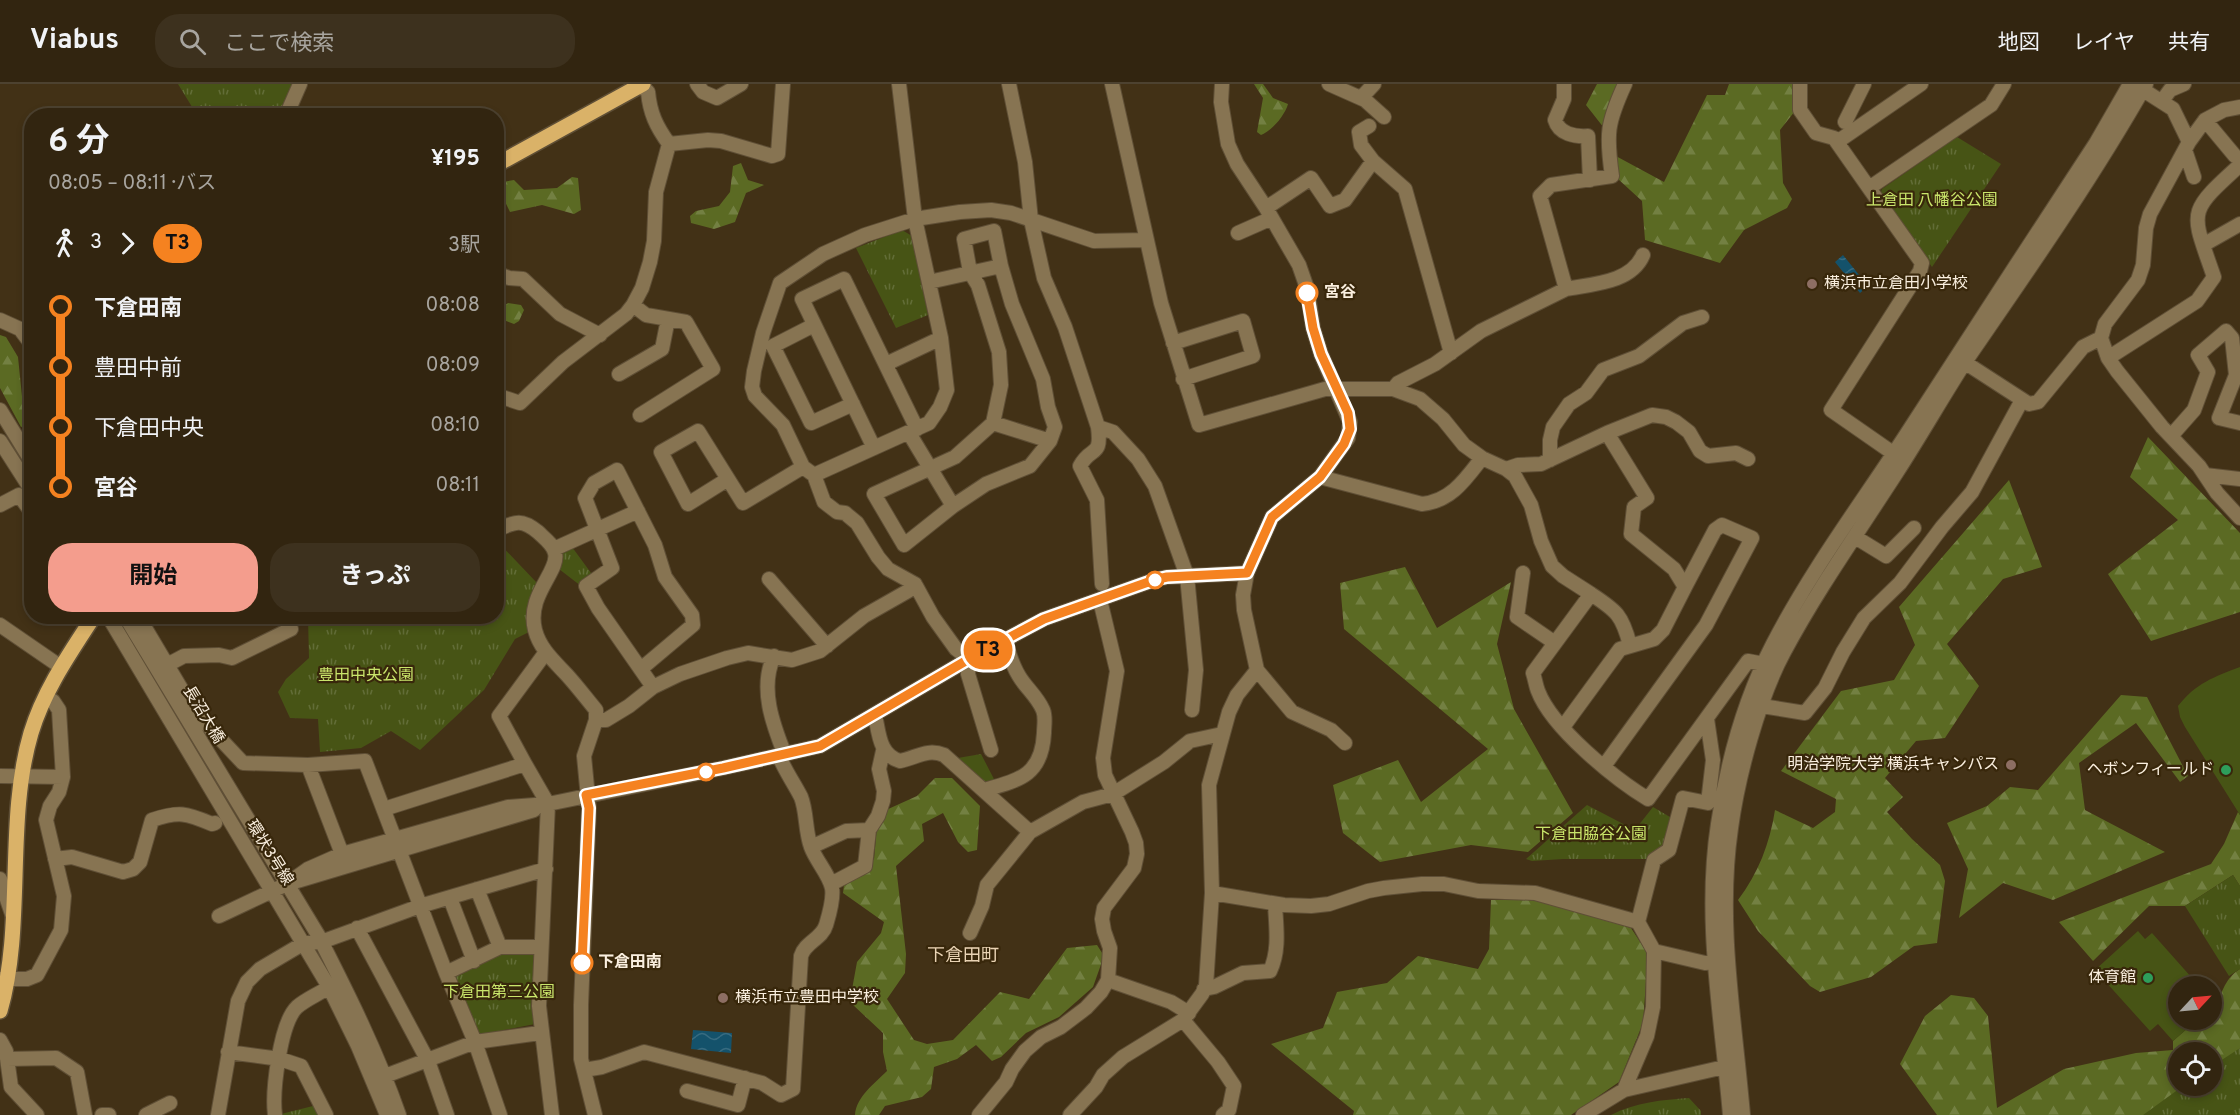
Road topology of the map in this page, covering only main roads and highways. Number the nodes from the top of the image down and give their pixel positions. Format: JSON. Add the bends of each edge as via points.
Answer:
{"nodes":[{"id":1,"x":641,"y":84,"type":"edge"},
{"id":2,"x":504,"y":161,"type":"edge"},
{"id":3,"x":89,"y":624,"type":"edge"},
{"id":4,"x":4,"y":979,"type":"edge"},
{"id":5,"x":0,"y":1011,"type":"edge"}],
"edges":[{"from":1,"to":2,"type":"main road"},
{"from":3,"to":4,"type":"main road","via":[[61,667],[31,733],[23,775],[13,916]]},
{"from":4,"to":5,"type":"main road"}]}
